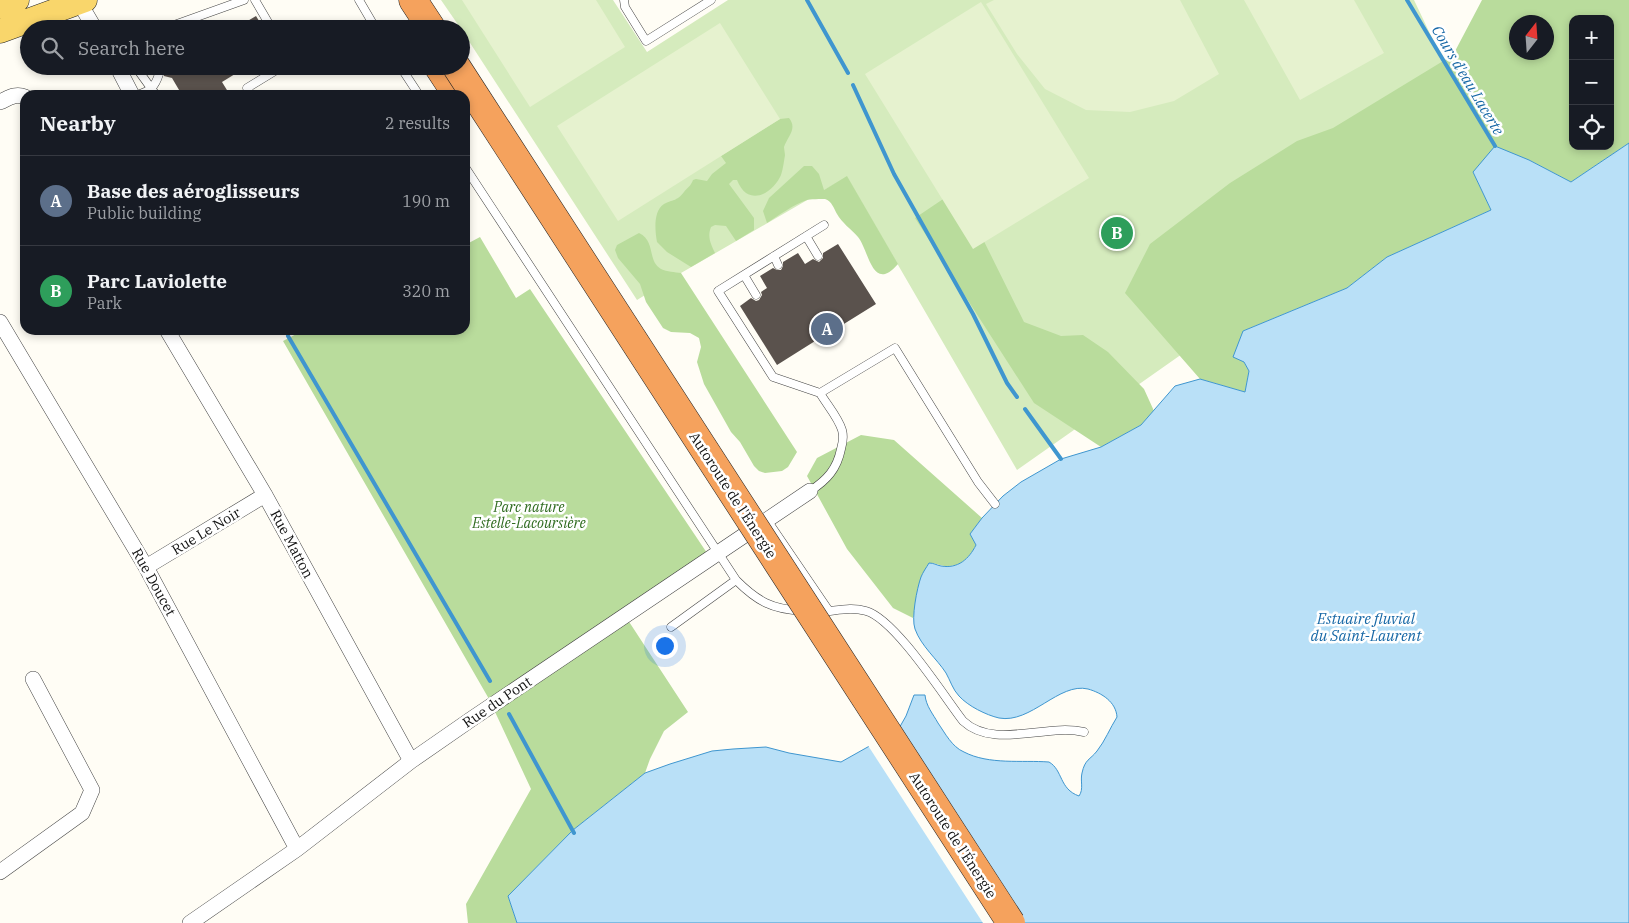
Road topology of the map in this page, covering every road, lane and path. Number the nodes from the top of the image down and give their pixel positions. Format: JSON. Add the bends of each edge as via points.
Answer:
{"nodes":[{"id":1,"x":17,"y":0,"type":"edge"},
{"id":2,"x":244,"y":0,"type":"edge"},
{"id":3,"x":255,"y":0,"type":"edge"},
{"id":4,"x":358,"y":0,"type":"edge"},
{"id":5,"x":396,"y":0,"type":"edge"},
{"id":6,"x":413,"y":0,"type":"edge"},
{"id":7,"x":624,"y":0,"type":"edge"},
{"id":8,"x":711,"y":0,"type":"edge"},
{"id":9,"x":82,"y":1,"type":"edge"},
{"id":10,"x":0,"y":6,"type":"edge"},
{"id":11,"x":30,"y":20,"type":"edge"},
{"id":12,"x":92,"y":20,"type":"edge"},
{"id":13,"x":189,"y":20,"type":"edge"},
{"id":14,"x":267,"y":20,"type":"edge"},
{"id":15,"x":370,"y":20,"type":"edge"},
{"id":16,"x":408,"y":20,"type":"edge"},
{"id":17,"x":426,"y":20,"type":"edge"},
{"id":18,"x":20,"y":24,"type":"edge"},
{"id":19,"x":0,"y":31,"type":"edge"},
{"id":20,"x":122,"y":75,"type":"edge"},
{"id":21,"x":140,"y":75,"type":"edge"},
{"id":22,"x":158,"y":75,"type":"edge"},
{"id":23,"x":269,"y":75,"type":"edge"},
{"id":24,"x":406,"y":75,"type":"edge"},
{"id":25,"x":444,"y":75,"type":"edge"},
{"id":26,"x":462,"y":75,"type":"edge"},
{"id":27,"x":129,"y":90,"type":"edge"},
{"id":28,"x":152,"y":90,"type":"edge"},
{"id":29,"x":154,"y":90,"type":"edge"},
{"id":30,"x":248,"y":90,"type":"edge"},
{"id":31,"x":415,"y":90,"type":"edge"},
{"id":32,"x":454,"y":90,"type":"edge"},
{"id":33,"x":20,"y":95,"type":"edge"},
{"id":34,"x":0,"y":102,"type":"edge"},
{"id":35,"x":470,"y":115,"type":"edge"},
{"id":36,"x":470,"y":174,"type":"edge"},
{"id":37,"x":824,"y":225,"type":"dead end"},
{"id":38,"x":806,"y":236,"type":"junction"},
{"id":39,"x":774,"y":256,"type":"junction"},
{"id":40,"x":818,"y":256,"type":"dead end"},
{"id":41,"x":778,"y":265,"type":"dead end"},
{"id":42,"x":744,"y":275,"type":"junction"},
{"id":43,"x":756,"y":295,"type":"dead end"},
{"id":44,"x":0,"y":322,"type":"edge"},
{"id":45,"x":171,"y":335,"type":"edge"},
{"id":46,"x":820,"y":393,"type":"junction"},
{"id":47,"x":810,"y":491,"type":"joint"},
{"id":48,"x":266,"y":495,"type":"junction"},
{"id":49,"x":995,"y":504,"type":"dead end"},
{"id":50,"x":768,"y":520,"type":"junction"},
{"id":51,"x":718,"y":554,"type":"junction"},
{"id":52,"x":146,"y":567,"type":"junction"},
{"id":53,"x":736,"y":580,"type":"junction"},
{"id":54,"x":829,"y":611,"type":"junction"},
{"id":55,"x":671,"y":627,"type":"dead end"},
{"id":56,"x":33,"y":679,"type":"dead end"},
{"id":57,"x":1084,"y":732,"type":"dead end"},
{"id":58,"x":411,"y":761,"type":"junction"},
{"id":59,"x":297,"y":849,"type":"junction"},
{"id":60,"x":0,"y":872,"type":"edge"},
{"id":61,"x":190,"y":923,"type":"edge"},
{"id":62,"x":993,"y":923,"type":"edge"},
{"id":63,"x":1010,"y":923,"type":"edge"}],
"edges":[{"from":1,"to":10,"type":"main road"},
{"from":2,"to":13,"type":"lane"},
{"from":3,"to":14,"type":"lane"},
{"from":4,"to":15,"type":"lane"},
{"from":5,"to":16,"type":"highway"},
{"from":6,"to":17,"type":"highway"},
{"from":7,"to":8,"type":"lane","via":[[646,41]]},
{"from":9,"to":11,"type":"main road"},
{"from":9,"to":12,"type":"street"},
{"from":18,"to":19,"type":"main road"},
{"from":20,"to":27,"type":"street"},
{"from":21,"to":28,"type":"lane"},
{"from":22,"to":29,"type":"lane"},
{"from":23,"to":30,"type":"lane"},
{"from":24,"to":31,"type":"lane"},
{"from":25,"to":32,"type":"highway"},
{"from":26,"to":63,"type":"highway","name":"Autoroute de l'Énergie","bridge":true},
{"from":33,"to":34,"type":"street"},
{"from":35,"to":62,"type":"highway","name":"Autoroute de l'Énergie"},
{"from":36,"to":51,"type":"lane"},
{"from":37,"to":38,"type":"lane"},
{"from":38,"to":39,"type":"lane"},
{"from":38,"to":40,"type":"lane"},
{"from":39,"to":41,"type":"lane"},
{"from":39,"to":42,"type":"lane"},
{"from":42,"to":43,"type":"lane"},
{"from":42,"to":46,"type":"lane","via":[[718,291],[773,376]]},
{"from":44,"to":52,"type":"street","name":"Rue Doucet"},
{"from":45,"to":48,"type":"street","name":"Rue Matton"},
{"from":46,"to":47,"type":"lane","via":[[841,427],[843,440],[839,460],[831,475]]},
{"from":46,"to":49,"type":"lane","via":[[895,348]]},
{"from":47,"to":50,"type":"street","name":"Rue du Pont"},
{"from":48,"to":52,"type":"street","name":"Rue Le Noir"},
{"from":48,"to":58,"type":"street","name":"Rue Matton"},
{"from":50,"to":51,"type":"street","name":"Rue du Pont"},
{"from":50,"to":54,"type":"lane"},
{"from":51,"to":53,"type":"lane"},
{"from":51,"to":58,"type":"street","name":"Rue du Pont"},
{"from":52,"to":59,"type":"street","name":"Rue Doucet"},
{"from":53,"to":54,"type":"lane","via":[[760,600],[781,610]]},
{"from":53,"to":55,"type":"lane"},
{"from":54,"to":57,"type":"lane","via":[[868,611],[886,623],[914,654],[963,721],[973,729],[1007,734]]},
{"from":56,"to":60,"type":"street","via":[[92,790],[82,813]]},
{"from":58,"to":59,"type":"street","name":"Rue du Pont"},
{"from":59,"to":61,"type":"street","name":"Rue du Pont"}]}
